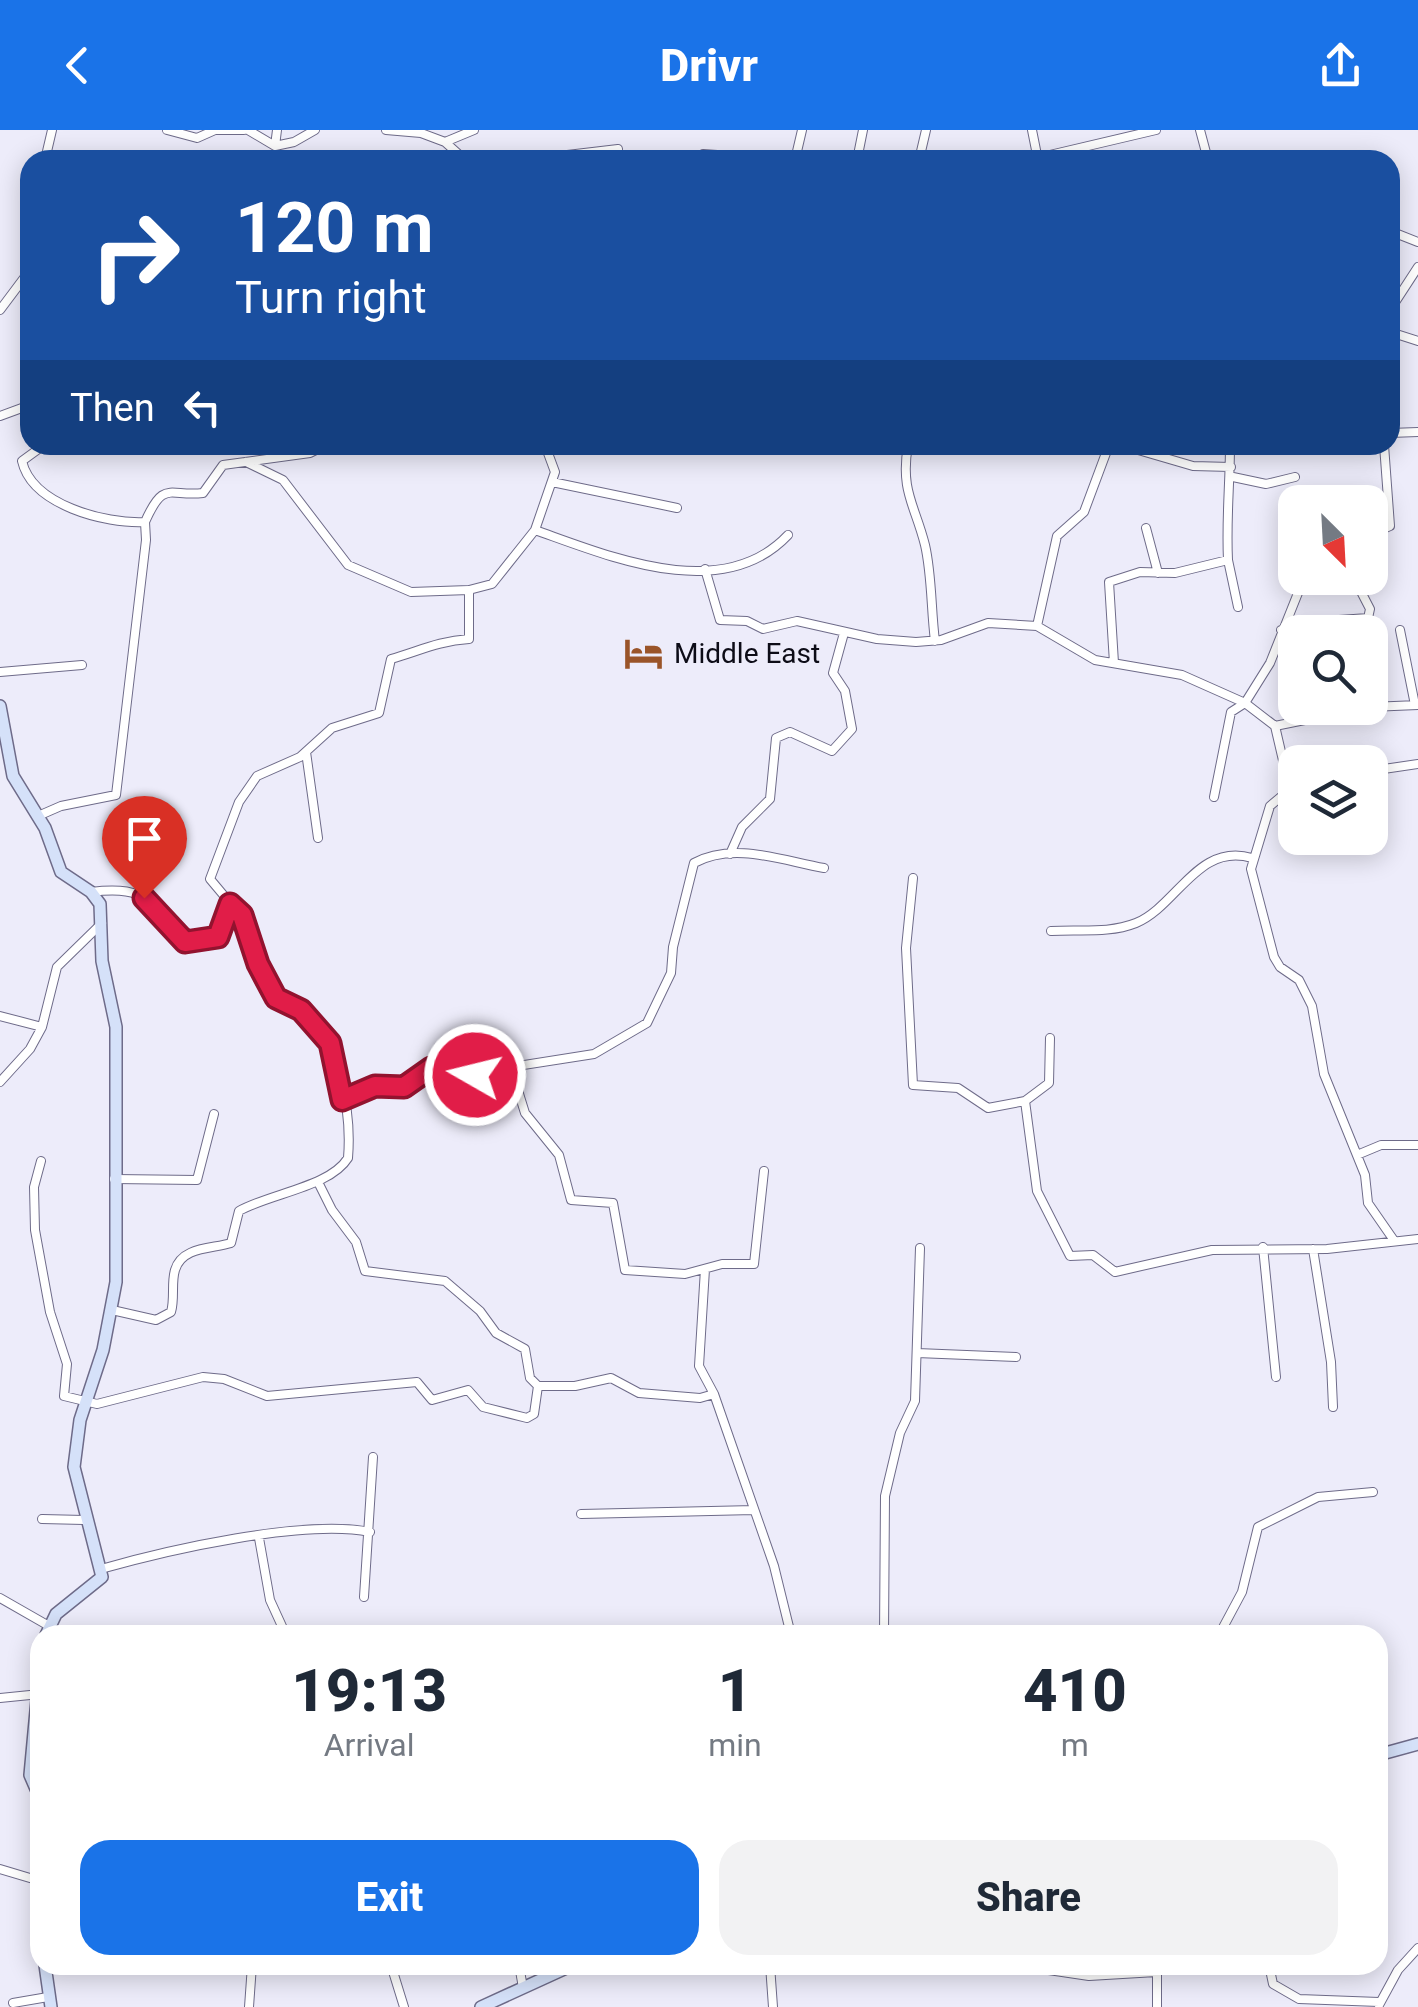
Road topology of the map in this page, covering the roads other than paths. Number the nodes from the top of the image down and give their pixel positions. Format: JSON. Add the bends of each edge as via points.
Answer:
{"nodes":[{"id":1,"x":167,"y":130,"type":"edge"},
{"id":2,"x":246,"y":130,"type":"edge"},
{"id":3,"x":277,"y":130,"type":"edge"},
{"id":4,"x":315,"y":130,"type":"edge"},
{"id":5,"x":386,"y":130,"type":"edge"},
{"id":6,"x":474,"y":130,"type":"edge"},
{"id":7,"x":1156,"y":130,"type":"edge"},
{"id":8,"x":445,"y":142,"type":"junction"},
{"id":9,"x":275,"y":146,"type":"junction"},
{"id":10,"x":618,"y":149,"type":"dead end"},
{"id":11,"x":454,"y":150,"type":"edge"},
{"id":12,"x":610,"y":150,"type":"edge"},
{"id":13,"x":1075,"y":150,"type":"edge"},
{"id":14,"x":1418,"y":267,"type":"edge"},
{"id":15,"x":20,"y":283,"type":"edge"},
{"id":16,"x":1400,"y":295,"type":"edge"},
{"id":17,"x":0,"y":310,"type":"edge"},
{"id":18,"x":30,"y":455,"type":"edge"},
{"id":19,"x":296,"y":455,"type":"edge"},
{"id":20,"x":550,"y":455,"type":"edge"},
{"id":21,"x":908,"y":455,"type":"edge"},
{"id":22,"x":1104,"y":455,"type":"edge"},
{"id":23,"x":1156,"y":455,"type":"edge"},
{"id":24,"x":1231,"y":455,"type":"edge"},
{"id":25,"x":1385,"y":455,"type":"edge"},
{"id":26,"x":290,"y":457,"type":"joint"},
{"id":27,"x":246,"y":462,"type":"junction"},
{"id":28,"x":1232,"y":472,"type":"junction"},
{"id":29,"x":1295,"y":477,"type":"dead end"},
{"id":30,"x":552,"y":482,"type":"junction"},
{"id":31,"x":1387,"y":485,"type":"edge"},
{"id":32,"x":1388,"y":499,"type":"edge"},
{"id":33,"x":677,"y":508,"type":"dead end"},
{"id":34,"x":145,"y":522,"type":"junction"},
{"id":35,"x":1388,"y":527,"type":"edge"},
{"id":36,"x":1146,"y":528,"type":"dead end"},
{"id":37,"x":535,"y":530,"type":"junction"},
{"id":38,"x":788,"y":535,"type":"dead end"},
{"id":39,"x":1228,"y":560,"type":"junction"},
{"id":40,"x":705,"y":569,"type":"junction"},
{"id":41,"x":1158,"y":573,"type":"junction"},
{"id":42,"x":469,"y":590,"type":"junction"},
{"id":43,"x":1238,"y":607,"type":"dead end"},
{"id":44,"x":1037,"y":626,"type":"junction"},
{"id":45,"x":1400,"y":630,"type":"dead end"},
{"id":46,"x":844,"y":633,"type":"junction"},
{"id":47,"x":1278,"y":639,"type":"edge"},
{"id":48,"x":935,"y":641,"type":"junction"},
{"id":49,"x":1114,"y":663,"type":"junction"},
{"id":50,"x":82,"y":665,"type":"dead end"},
{"id":51,"x":0,"y":672,"type":"edge"},
{"id":52,"x":1245,"y":703,"type":"junction"},
{"id":53,"x":1417,"y":705,"type":"edge"},
{"id":54,"x":0,"y":706,"type":"edge"},
{"id":55,"x":1388,"y":706,"type":"edge"},
{"id":56,"x":1280,"y":725,"type":"edge"},
{"id":57,"x":1275,"y":726,"type":"junction"},
{"id":58,"x":1279,"y":745,"type":"edge"},
{"id":59,"x":306,"y":752,"type":"junction"},
{"id":60,"x":4,"y":762,"type":"edge"},
{"id":61,"x":1418,"y":764,"type":"edge"},
{"id":62,"x":1388,"y":768,"type":"edge"},
{"id":63,"x":1214,"y":797,"type":"dead end"},
{"id":64,"x":1278,"y":799,"type":"edge"},
{"id":65,"x":38,"y":816,"type":"junction"},
{"id":66,"x":318,"y":838,"type":"dead end"},
{"id":67,"x":730,"y":854,"type":"junction"},
{"id":68,"x":1252,"y":858,"type":"junction"},
{"id":69,"x":824,"y":868,"type":"dead end"},
{"id":70,"x":913,"y":878,"type":"dead end"},
{"id":71,"x":91,"y":892,"type":"junction"},
{"id":72,"x":230,"y":904,"type":"junction"},
{"id":73,"x":102,"y":923,"type":"junction"},
{"id":74,"x":1051,"y":931,"type":"dead end"},
{"id":75,"x":0,"y":1016,"type":"edge"},
{"id":76,"x":42,"y":1027,"type":"junction"},
{"id":77,"x":1050,"y":1038,"type":"dead end"},
{"id":78,"x":511,"y":1068,"type":"junction"},
{"id":79,"x":1,"y":1078,"type":"edge"},
{"id":80,"x":342,"y":1100,"type":"junction"},
{"id":81,"x":1025,"y":1101,"type":"junction"},
{"id":82,"x":214,"y":1114,"type":"dead end"},
{"id":83,"x":1418,"y":1145,"type":"edge"},
{"id":84,"x":1357,"y":1155,"type":"junction"},
{"id":85,"x":41,"y":1161,"type":"dead end"},
{"id":86,"x":764,"y":1171,"type":"dead end"},
{"id":87,"x":114,"y":1179,"type":"junction"},
{"id":88,"x":318,"y":1182,"type":"junction"},
{"id":89,"x":1393,"y":1239,"type":"junction"},
{"id":90,"x":1418,"y":1239,"type":"edge"},
{"id":91,"x":1263,"y":1247,"type":"junction"},
{"id":92,"x":920,"y":1248,"type":"dead end"},
{"id":93,"x":1313,"y":1249,"type":"junction"},
{"id":94,"x":705,"y":1269,"type":"junction"},
{"id":95,"x":112,"y":1310,"type":"junction"},
{"id":96,"x":917,"y":1353,"type":"junction"},
{"id":97,"x":1016,"y":1356,"type":"dead end"},
{"id":98,"x":1276,"y":1377,"type":"dead end"},
{"id":99,"x":538,"y":1386,"type":"junction"},
{"id":100,"x":714,"y":1394,"type":"junction"},
{"id":101,"x":85,"y":1402,"type":"junction"},
{"id":102,"x":1333,"y":1407,"type":"dead end"},
{"id":103,"x":373,"y":1457,"type":"dead end"},
{"id":104,"x":1374,"y":1492,"type":"dead end"},
{"id":105,"x":754,"y":1510,"type":"junction"},
{"id":106,"x":580,"y":1514,"type":"dead end"},
{"id":107,"x":42,"y":1519,"type":"dead end"},
{"id":108,"x":84,"y":1520,"type":"junction"},
{"id":109,"x":370,"y":1532,"type":"junction"},
{"id":110,"x":260,"y":1538,"type":"junction"},
{"id":111,"x":101,"y":1569,"type":"junction"},
{"id":112,"x":364,"y":1597,"type":"dead end"},
{"id":113,"x":0,"y":1598,"type":"edge"},
{"id":114,"x":38,"y":1625,"type":"edge"},
{"id":115,"x":51,"y":1625,"type":"edge"},
{"id":116,"x":281,"y":1625,"type":"edge"},
{"id":117,"x":788,"y":1625,"type":"edge"},
{"id":118,"x":884,"y":1625,"type":"edge"},
{"id":119,"x":1224,"y":1625,"type":"edge"},
{"id":120,"x":30,"y":1695,"type":"edge"},
{"id":121,"x":0,"y":1698,"type":"edge"},
{"id":122,"x":1418,"y":1744,"type":"edge"},
{"id":123,"x":1388,"y":1752,"type":"edge"},
{"id":124,"x":0,"y":1869,"type":"edge"},
{"id":125,"x":30,"y":1879,"type":"edge"},
{"id":126,"x":1418,"y":1948,"type":"edge"},
{"id":127,"x":46,"y":1975,"type":"edge"},
{"id":128,"x":251,"y":1975,"type":"edge"},
{"id":129,"x":394,"y":1975,"type":"edge"},
{"id":130,"x":521,"y":1975,"type":"edge"},
{"id":131,"x":552,"y":1975,"type":"edge"},
{"id":132,"x":771,"y":1975,"type":"edge"},
{"id":133,"x":1156,"y":1975,"type":"edge"},
{"id":134,"x":1271,"y":1975,"type":"edge"},
{"id":135,"x":524,"y":1988,"type":"junction"},
{"id":136,"x":49,"y":2002,"type":"edge"},
{"id":137,"x":14,"y":2003,"type":"dead end"},
{"id":138,"x":1379,"y":2004,"type":"edge"},
{"id":139,"x":487,"y":2006,"type":"edge"},
{"id":140,"x":248,"y":2007,"type":"edge"},
{"id":141,"x":404,"y":2007,"type":"edge"},
{"id":142,"x":773,"y":2007,"type":"edge"},
{"id":143,"x":1157,"y":2007,"type":"edge"}],
"edges":[{"from":1,"to":2,"type":"street","via":[[197,138]]},
{"from":2,"to":9,"type":"street"},
{"from":3,"to":9,"type":"street"},
{"from":4,"to":9,"type":"street"},
{"from":5,"to":8,"type":"street"},
{"from":6,"to":8,"type":"street"},
{"from":7,"to":13,"type":"street"},
{"from":8,"to":11,"type":"street"},
{"from":10,"to":12,"type":"street"},
{"from":14,"to":16,"type":"street"},
{"from":15,"to":17,"type":"street"},
{"from":18,"to":34,"type":"street","via":[[22,461],[26,475],[42,490],[76,508]]},
{"from":19,"to":26,"type":"street"},
{"from":20,"to":30,"type":"street"},
{"from":21,"to":48,"type":"street","via":[[907,486],[925,544]]},
{"from":22,"to":44,"type":"street","via":[[1084,512],[1058,536]]},
{"from":23,"to":28,"type":"street"},
{"from":24,"to":28,"type":"street"},
{"from":25,"to":31,"type":"street"},
{"from":26,"to":27,"type":"street"},
{"from":27,"to":34,"type":"street","via":[[222,465],[200,494],[167,490]]},
{"from":27,"to":42,"type":"street","via":[[283,480],[348,565],[411,592]]},
{"from":28,"to":29,"type":"street","via":[[1266,484]]},
{"from":28,"to":39,"type":"street","via":[[1224,500]]},
{"from":30,"to":33,"type":"street"},
{"from":30,"to":37,"type":"street"},
{"from":32,"to":35,"type":"street"},
{"from":34,"to":65,"type":"street","via":[[144,582],[116,796]]},
{"from":36,"to":41,"type":"street"},
{"from":37,"to":40,"type":"street","via":[[628,564],[668,572]]},
{"from":37,"to":42,"type":"street","via":[[492,584]]},
{"from":38,"to":40,"type":"street","via":[[746,561]]},
{"from":39,"to":41,"type":"street"},
{"from":39,"to":43,"type":"street"},
{"from":40,"to":46,"type":"street","via":[[720,620],[764,628],[797,621]]},
{"from":41,"to":49,"type":"street","via":[[1115,578],[1107,586]]},
{"from":42,"to":59,"type":"street","via":[[469,639],[442,640],[391,660],[378,713],[332,728]]},
{"from":44,"to":48,"type":"street","via":[[978,624]]},
{"from":44,"to":49,"type":"street","via":[[1095,660]]},
{"from":45,"to":53,"type":"street"},
{"from":46,"to":48,"type":"street"},
{"from":46,"to":67,"type":"street","via":[[833,670],[852,712],[852,729],[832,751],[790,732],[776,738],[770,799],[742,827]]},
{"from":47,"to":52,"type":"street"},
{"from":49,"to":52,"type":"street","via":[[1182,675]]},
{"from":50,"to":51,"type":"street"},
{"from":52,"to":57,"type":"street"},
{"from":52,"to":63,"type":"street","via":[[1231,712]]},
{"from":53,"to":55,"type":"street"},
{"from":54,"to":60,"type":"street"},
{"from":56,"to":57,"type":"street"},
{"from":57,"to":58,"type":"street"},
{"from":59,"to":66,"type":"street"},
{"from":59,"to":72,"type":"street","via":[[257,776],[239,802],[210,879]]},
{"from":60,"to":65,"type":"street"},
{"from":61,"to":62,"type":"street"},
{"from":64,"to":68,"type":"street"},
{"from":65,"to":71,"type":"street","via":[[61,872]]},
{"from":67,"to":69,"type":"street"},
{"from":67,"to":78,"type":"street","via":[[691,866],[671,973],[648,1023],[594,1054]]},
{"from":68,"to":74,"type":"street","via":[[1232,855],[1204,865],[1135,923]]},
{"from":68,"to":84,"type":"street","via":[[1274,956],[1299,980],[1312,1006],[1326,1081]]},
{"from":70,"to":81,"type":"street","via":[[906,948],[912,1084],[958,1088],[988,1108]]},
{"from":71,"to":72,"type":"street","via":[[138,894],[178,938],[190,942],[218,937]]},
{"from":71,"to":73,"type":"street"},
{"from":72,"to":80,"type":"street","via":[[242,915],[276,998],[301,1010],[330,1043]]},
{"from":73,"to":76,"type":"street","via":[[58,967]]},
{"from":73,"to":87,"type":"street","via":[[116,1033]]},
{"from":75,"to":76,"type":"street"},
{"from":76,"to":79,"type":"street","via":[[30,1050]]},
{"from":77,"to":81,"type":"street","via":[[1049,1083]]},
{"from":78,"to":80,"type":"street","via":[[464,1080],[431,1068],[404,1087],[375,1086]]},
{"from":78,"to":94,"type":"street","via":[[525,1113],[559,1155],[570,1200],[612,1204],[624,1269]]},
{"from":80,"to":88,"type":"street","via":[[348,1158]]},
{"from":81,"to":91,"type":"street","via":[[1037,1191],[1070,1256],[1093,1254],[1115,1272],[1212,1250]]},
{"from":82,"to":87,"type":"street","via":[[196,1180]]},
{"from":83,"to":84,"type":"street","via":[[1381,1145]]},
{"from":84,"to":89,"type":"street","via":[[1368,1203]]},
{"from":85,"to":101,"type":"street","via":[[35,1230],[68,1366],[64,1396]]},
{"from":86,"to":94,"type":"street","via":[[758,1260]]},
{"from":87,"to":95,"type":"street"},
{"from":88,"to":95,"type":"street","via":[[239,1211],[231,1242],[194,1250],[181,1260],[171,1312],[156,1320]]},
{"from":88,"to":99,"type":"street","via":[[356,1242],[365,1271],[445,1280],[496,1334],[525,1349]]},
{"from":89,"to":90,"type":"street"},
{"from":89,"to":93,"type":"street"},
{"from":91,"to":93,"type":"street"},
{"from":91,"to":98,"type":"street"},
{"from":92,"to":96,"type":"street"},
{"from":93,"to":102,"type":"street"},
{"from":94,"to":100,"type":"street","via":[[698,1360]]},
{"from":95,"to":101,"type":"street"},
{"from":96,"to":97,"type":"street"},
{"from":96,"to":118,"type":"street","via":[[916,1401],[884,1496]]},
{"from":99,"to":100,"type":"street","via":[[611,1378],[639,1393]]},
{"from":99,"to":101,"type":"street","via":[[534,1414],[527,1418],[483,1407],[468,1390],[432,1400],[417,1382],[267,1396],[224,1378],[203,1377]]},
{"from":100,"to":105,"type":"street"},
{"from":101,"to":108,"type":"street","via":[[74,1467]]},
{"from":103,"to":109,"type":"street"},
{"from":104,"to":119,"type":"street","via":[[1318,1498],[1268,1518],[1252,1536],[1242,1592]]},
{"from":105,"to":106,"type":"street"},
{"from":105,"to":117,"type":"street"},
{"from":107,"to":108,"type":"street"},
{"from":108,"to":111,"type":"street"},
{"from":109,"to":110,"type":"street"},
{"from":109,"to":112,"type":"street"},
{"from":110,"to":111,"type":"street"},
{"from":110,"to":116,"type":"street","via":[[270,1600]]},
{"from":111,"to":115,"type":"street","via":[[100,1582],[65,1606]]},
{"from":113,"to":114,"type":"street"},
{"from":120,"to":121,"type":"street"},
{"from":122,"to":123,"type":"street"},
{"from":124,"to":125,"type":"street"},
{"from":126,"to":138,"type":"street"},
{"from":127,"to":136,"type":"street"},
{"from":128,"to":140,"type":"street"},
{"from":129,"to":141,"type":"street"},
{"from":130,"to":135,"type":"street"},
{"from":131,"to":135,"type":"street"},
{"from":132,"to":142,"type":"street"},
{"from":133,"to":143,"type":"street"},
{"from":134,"to":138,"type":"street","via":[[1292,1997]]},
{"from":135,"to":139,"type":"street"},
{"from":136,"to":137,"type":"street"}]}
